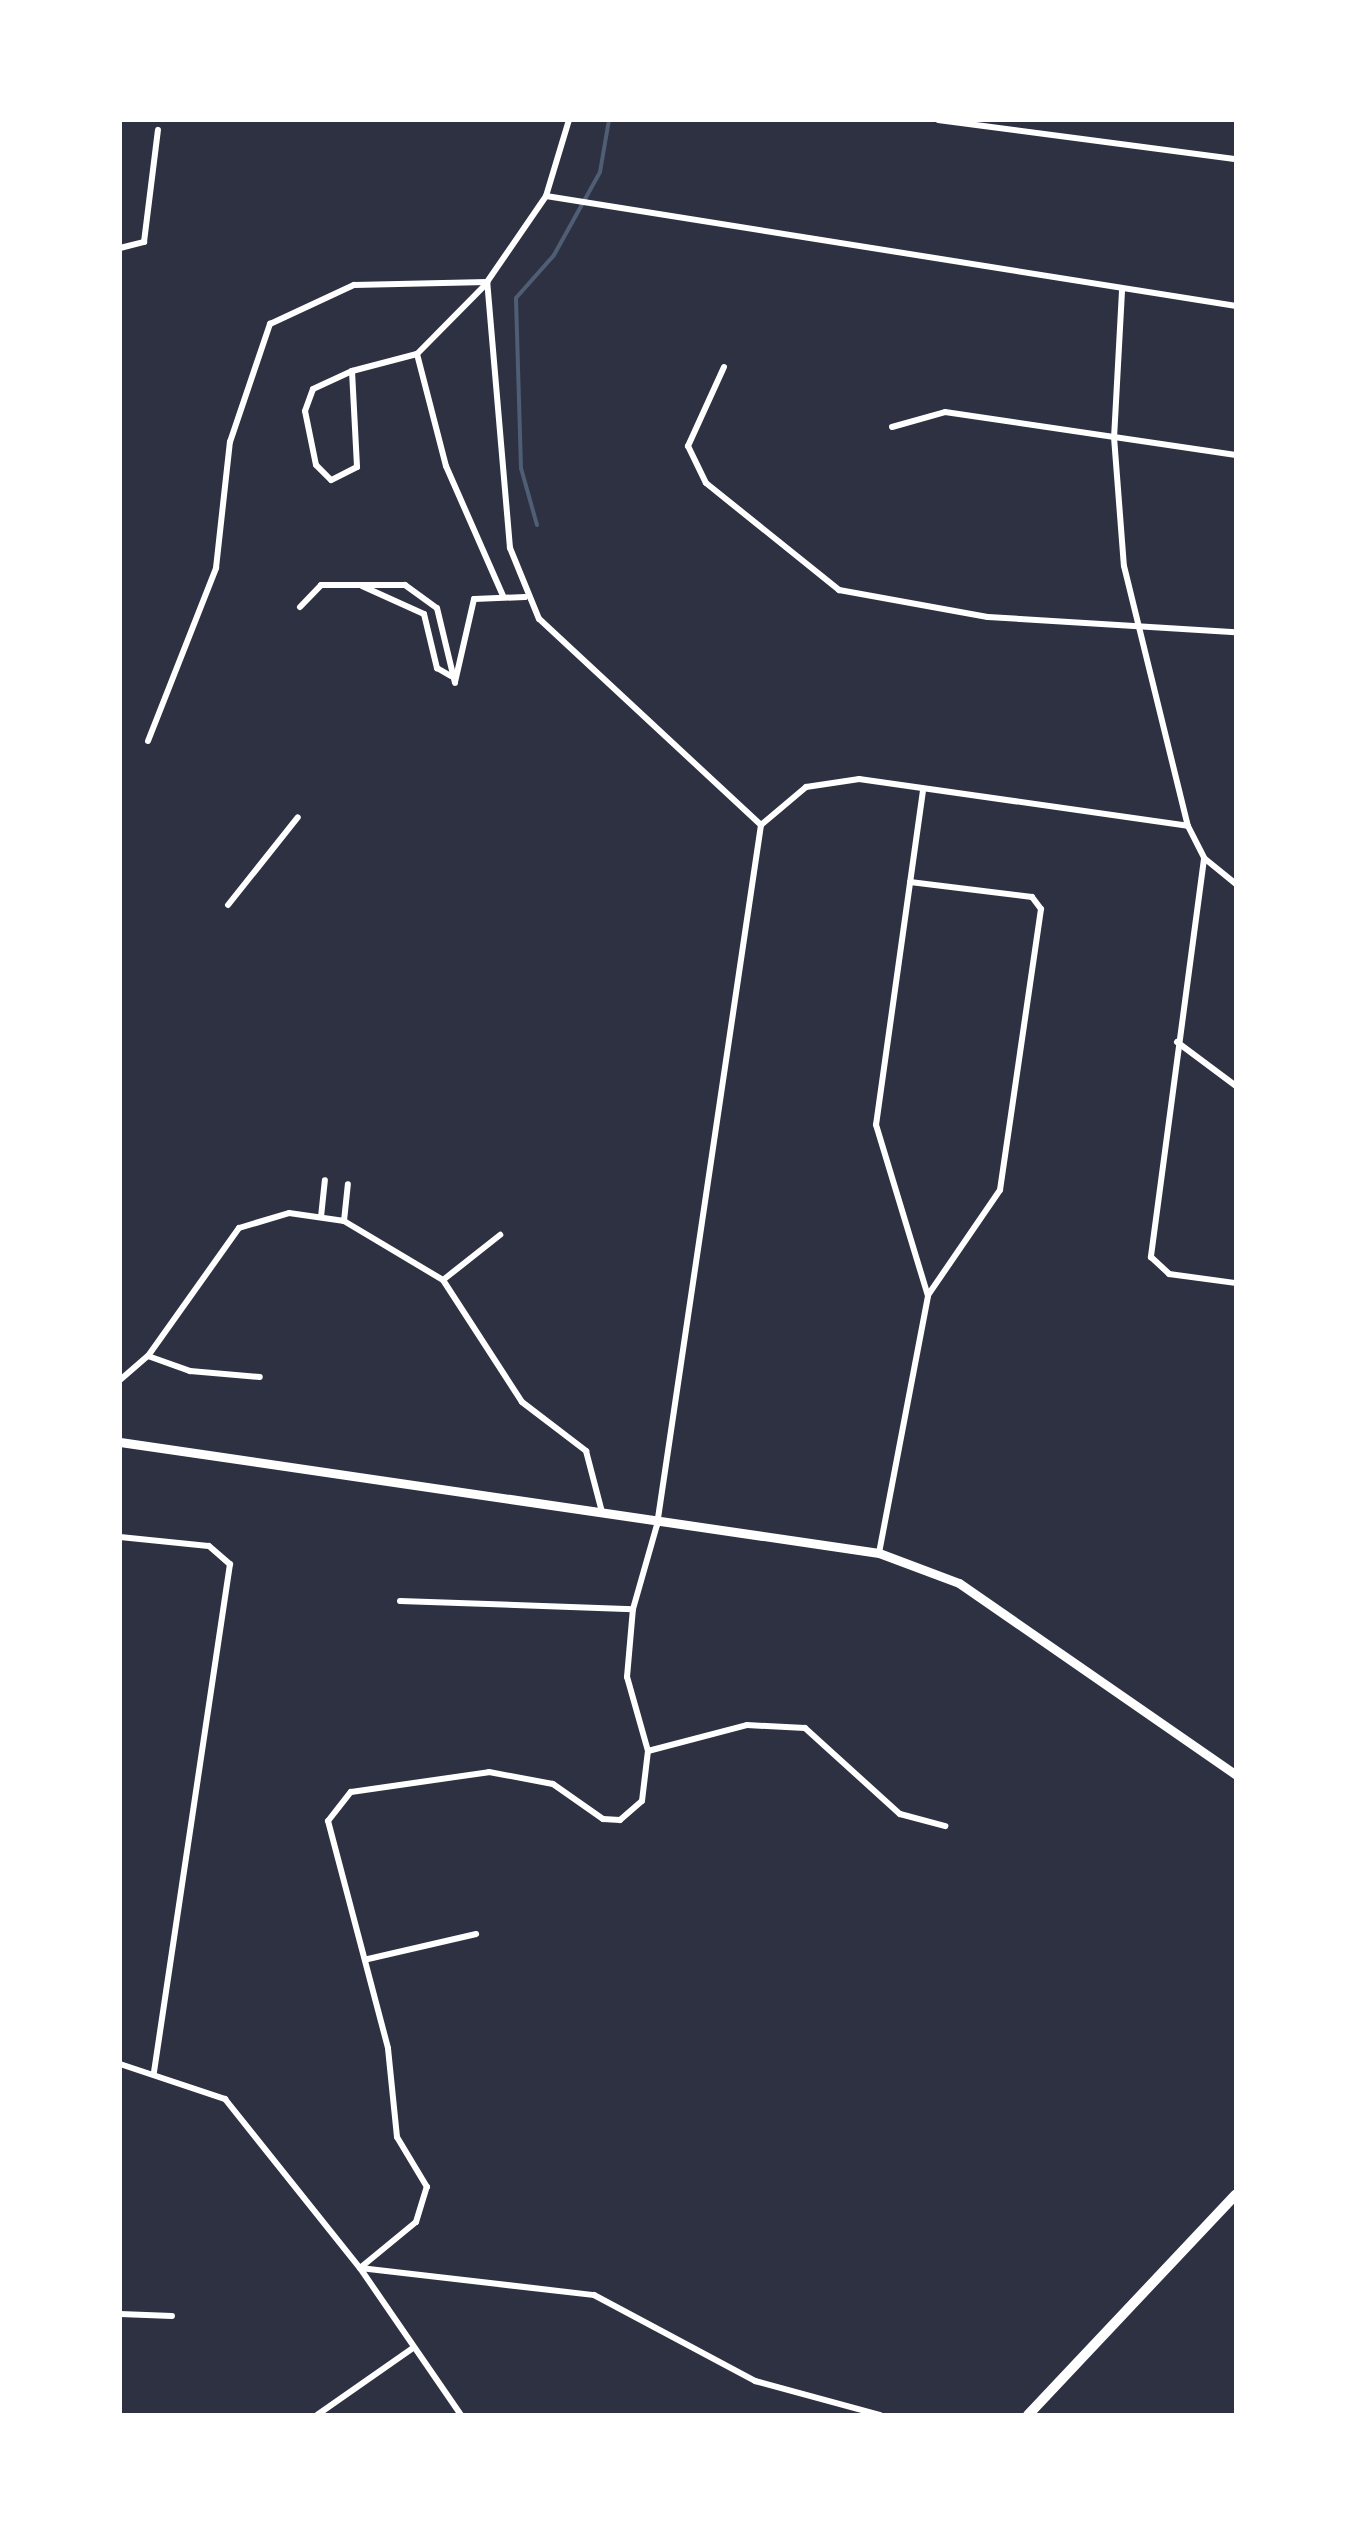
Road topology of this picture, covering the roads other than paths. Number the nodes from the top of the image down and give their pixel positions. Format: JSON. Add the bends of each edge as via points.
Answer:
{"nodes":[{"id":1,"x":570,"y":120,"type":"edge"},
{"id":2,"x":938,"y":120,"type":"edge"},
{"id":3,"x":158,"y":130,"type":"dead end"},
{"id":4,"x":1236,"y":160,"type":"edge"},
{"id":5,"x":546,"y":196,"type":"junction"},
{"id":6,"x":120,"y":248,"type":"edge"},
{"id":7,"x":488,"y":282,"type":"junction"},
{"id":8,"x":1122,"y":291,"type":"junction"},
{"id":9,"x":1236,"y":306,"type":"edge"},
{"id":10,"x":416,"y":354,"type":"junction"},
{"id":11,"x":724,"y":366,"type":"dead end"},
{"id":12,"x":352,"y":370,"type":"junction"},
{"id":13,"x":892,"y":427,"type":"dead end"},
{"id":14,"x":1114,"y":437,"type":"junction"},
{"id":15,"x":1236,"y":455,"type":"edge"},
{"id":16,"x":362,"y":586,"type":"junction"},
{"id":17,"x":503,"y":596,"type":"junction"},
{"id":18,"x":525,"y":597,"type":"junction"},
{"id":19,"x":300,"y":608,"type":"dead end"},
{"id":20,"x":1134,"y":626,"type":"junction"},
{"id":21,"x":1236,"y":632,"type":"edge"},
{"id":22,"x":451,"y":676,"type":"junction"},
{"id":23,"x":148,"y":741,"type":"dead end"},
{"id":24,"x":923,"y":790,"type":"junction"},
{"id":25,"x":298,"y":817,"type":"dead end"},
{"id":26,"x":761,"y":825,"type":"junction"},
{"id":27,"x":1188,"y":826,"type":"junction"},
{"id":28,"x":1204,"y":858,"type":"junction"},
{"id":29,"x":910,"y":882,"type":"junction"},
{"id":30,"x":1236,"y":884,"type":"edge"},
{"id":31,"x":228,"y":905,"type":"dead end"},
{"id":32,"x":1177,"y":1042,"type":"junction"},
{"id":33,"x":1236,"y":1086,"type":"edge"},
{"id":34,"x":325,"y":1180,"type":"dead end"},
{"id":35,"x":348,"y":1184,"type":"dead end"},
{"id":36,"x":321,"y":1217,"type":"junction"},
{"id":37,"x":344,"y":1221,"type":"junction"},
{"id":38,"x":500,"y":1235,"type":"dead end"},
{"id":39,"x":442,"y":1280,"type":"junction"},
{"id":40,"x":1236,"y":1283,"type":"edge"},
{"id":41,"x":928,"y":1296,"type":"junction"},
{"id":42,"x":148,"y":1356,"type":"junction"},
{"id":43,"x":260,"y":1376,"type":"dead end"},
{"id":44,"x":120,"y":1380,"type":"edge"},
{"id":45,"x":120,"y":1442,"type":"edge"},
{"id":46,"x":602,"y":1516,"type":"junction"},
{"id":47,"x":657,"y":1525,"type":"junction"},
{"id":48,"x":120,"y":1538,"type":"edge"},
{"id":49,"x":879,"y":1553,"type":"junction"},
{"id":50,"x":400,"y":1601,"type":"dead end"},
{"id":51,"x":633,"y":1609,"type":"junction"},
{"id":52,"x":648,"y":1751,"type":"junction"},
{"id":53,"x":1236,"y":1775,"type":"edge"},
{"id":54,"x":945,"y":1826,"type":"dead end"},
{"id":55,"x":476,"y":1934,"type":"dead end"},
{"id":56,"x":368,"y":1960,"type":"junction"},
{"id":57,"x":120,"y":2064,"type":"edge"},
{"id":58,"x":154,"y":2072,"type":"junction"},
{"id":59,"x":1236,"y":2194,"type":"edge"},
{"id":60,"x":360,"y":2268,"type":"junction"},
{"id":61,"x":120,"y":2314,"type":"edge"},
{"id":62,"x":172,"y":2316,"type":"dead end"},
{"id":63,"x":413,"y":2348,"type":"junction"},
{"id":64,"x":318,"y":2415,"type":"edge"},
{"id":65,"x":462,"y":2415,"type":"edge"},
{"id":66,"x":880,"y":2415,"type":"edge"},
{"id":67,"x":1028,"y":2415,"type":"edge"}],
"edges":[{"from":1,"to":5,"type":"street"},
{"from":2,"to":4,"type":"street"},
{"from":3,"to":6,"type":"street","via":[[144,242]]},
{"from":5,"to":7,"type":"street"},
{"from":5,"to":8,"type":"street"},
{"from":7,"to":10,"type":"street"},
{"from":7,"to":18,"type":"street","via":[[510,548]]},
{"from":7,"to":23,"type":"street","via":[[354,285],[270,324],[230,442],[216,568]]},
{"from":8,"to":9,"type":"street"},
{"from":8,"to":14,"type":"street"},
{"from":10,"to":12,"type":"street"},
{"from":10,"to":17,"type":"street","via":[[446,466]]},
{"from":11,"to":20,"type":"street","via":[[688,446],[706,483],[839,590],[988,617]]},
{"from":12,"to":12,"type":"street","via":[[313,389],[305,411],[316,465],[331,480],[356,467]]},
{"from":13,"to":14,"type":"street","via":[[945,412]]},
{"from":14,"to":15,"type":"street"},
{"from":14,"to":20,"type":"street"},
{"from":16,"to":19,"type":"street","via":[[322,586]]},
{"from":16,"to":22,"type":"street","via":[[424,614],[437,668]]},
{"from":16,"to":22,"type":"street","via":[[392,582],[430,600]]},
{"from":17,"to":18,"type":"street"},
{"from":17,"to":22,"type":"street","via":[[470,604],[468,651],[454,683]]},
{"from":18,"to":26,"type":"street"},
{"from":20,"to":21,"type":"street"},
{"from":20,"to":27,"type":"street"},
{"from":24,"to":26,"type":"street","via":[[859,779],[806,787]]},
{"from":24,"to":27,"type":"street"},
{"from":24,"to":29,"type":"street"},
{"from":25,"to":31,"type":"street"},
{"from":26,"to":47,"type":"street"},
{"from":27,"to":28,"type":"street"},
{"from":28,"to":30,"type":"street"},
{"from":28,"to":32,"type":"street"},
{"from":29,"to":41,"type":"street","via":[[876,1126]]},
{"from":29,"to":41,"type":"street","via":[[1032,897],[1041,909],[1000,1190]]},
{"from":32,"to":33,"type":"street"},
{"from":32,"to":40,"type":"street","via":[[1151,1257],[1169,1274]]},
{"from":34,"to":36,"type":"street"},
{"from":35,"to":37,"type":"street"},
{"from":36,"to":37,"type":"street"},
{"from":36,"to":42,"type":"street","via":[[264,1216],[239,1228]]},
{"from":37,"to":39,"type":"street"},
{"from":38,"to":39,"type":"street"},
{"from":39,"to":46,"type":"street","via":[[522,1402],[586,1450]]},
{"from":41,"to":49,"type":"street"},
{"from":42,"to":43,"type":"street","via":[[190,1371]]},
{"from":42,"to":44,"type":"street"},
{"from":45,"to":46,"type":"main road"},
{"from":46,"to":47,"type":"main road"},
{"from":47,"to":49,"type":"main road"},
{"from":47,"to":51,"type":"street"},
{"from":48,"to":58,"type":"street","via":[[209,1546],[230,1564]]},
{"from":49,"to":53,"type":"main road","via":[[959,1583]]},
{"from":50,"to":51,"type":"street"},
{"from":51,"to":52,"type":"street","via":[[626,1676]]},
{"from":52,"to":54,"type":"street","via":[[747,1724],[805,1728],[900,1814]]},
{"from":52,"to":56,"type":"street","via":[[642,1801],[620,1820],[589,1813],[526,1774],[418,1778],[351,1792],[328,1821],[329,1838]]},
{"from":55,"to":56,"type":"street"},
{"from":56,"to":60,"type":"street","via":[[397,2137],[428,2204]]},
{"from":57,"to":58,"type":"street"},
{"from":58,"to":60,"type":"street","via":[[225,2098]]},
{"from":59,"to":67,"type":"main road"},
{"from":60,"to":63,"type":"street"},
{"from":60,"to":66,"type":"street","via":[[594,2294],[755,2381]]},
{"from":61,"to":62,"type":"street"},
{"from":63,"to":64,"type":"street"},
{"from":63,"to":65,"type":"street"}]}
